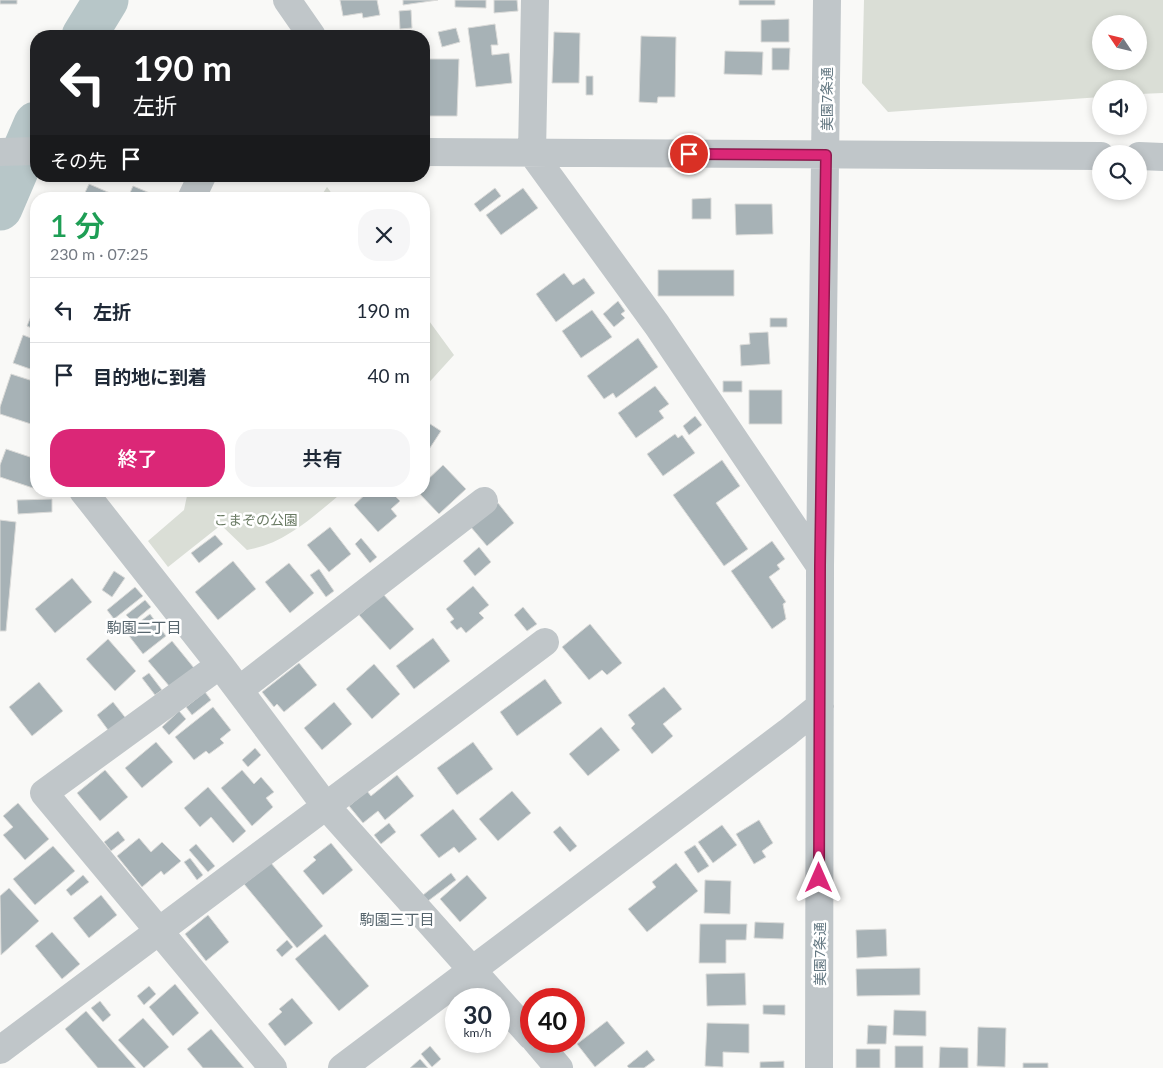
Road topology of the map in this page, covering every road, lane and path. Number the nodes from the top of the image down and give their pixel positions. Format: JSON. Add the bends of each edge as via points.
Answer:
{"nodes":[{"id":1,"x":287,"y":0,"type":"edge"},
{"id":2,"x":535,"y":0,"type":"edge"},
{"id":3,"x":827,"y":0,"type":"edge"},
{"id":4,"x":308,"y":30,"type":"edge"},
{"id":5,"x":30,"y":151,"type":"edge"},
{"id":6,"x":0,"y":152,"type":"edge"},
{"id":7,"x":430,"y":152,"type":"edge"},
{"id":8,"x":532,"y":153,"type":"junction"},
{"id":9,"x":826,"y":155,"type":"junction"},
{"id":10,"x":1092,"y":156,"type":"edge"},
{"id":11,"x":1147,"y":156,"type":"edge"},
{"id":12,"x":1163,"y":157,"type":"edge"},
{"id":13,"x":88,"y":497,"type":"edge"},
{"id":14,"x":484,"y":501,"type":"dead end"},
{"id":15,"x":820,"y":566,"type":"junction"},
{"id":16,"x":545,"y":642,"type":"dead end"},
{"id":17,"x":220,"y":665,"type":"junction"},
{"id":18,"x":239,"y":690,"type":"junction"},
{"id":19,"x":820,"y":706,"type":"junction"},
{"id":20,"x":325,"y":805,"type":"junction"},
{"id":21,"x":160,"y":930,"type":"junction"},
{"id":22,"x":474,"y":970,"type":"junction"},
{"id":23,"x":520,"y":1023,"type":"edge"},
{"id":24,"x":0,"y":1050,"type":"edge"},
{"id":25,"x":546,"y":1053,"type":"edge"},
{"id":26,"x":273,"y":1068,"type":"edge"},
{"id":27,"x":342,"y":1068,"type":"edge"},
{"id":28,"x":559,"y":1068,"type":"edge"},
{"id":29,"x":819,"y":1068,"type":"edge"}],
"edges":[{"from":1,"to":4,"type":"street"},
{"from":2,"to":8,"type":"street"},
{"from":3,"to":9,"type":"street","name":"美園7条通"},
{"from":5,"to":6,"type":"street"},
{"from":7,"to":8,"type":"street"},
{"from":8,"to":9,"type":"street"},
{"from":8,"to":15,"type":"street","via":[[657,325]]},
{"from":9,"to":10,"type":"street"},
{"from":9,"to":15,"type":"street","name":"美園7条通"},
{"from":11,"to":12,"type":"street"},
{"from":13,"to":17,"type":"street"},
{"from":14,"to":18,"type":"street"},
{"from":15,"to":19,"type":"street","name":"美園7条通"},
{"from":16,"to":20,"type":"street"},
{"from":17,"to":18,"type":"street"},
{"from":17,"to":21,"type":"street","via":[[44,793]]},
{"from":18,"to":20,"type":"street"},
{"from":19,"to":22,"type":"street"},
{"from":19,"to":29,"type":"street","name":"美園7条通"},
{"from":20,"to":21,"type":"street"},
{"from":20,"to":22,"type":"street"},
{"from":21,"to":24,"type":"street"},
{"from":21,"to":26,"type":"street"},
{"from":22,"to":23,"type":"street"},
{"from":22,"to":27,"type":"street"},
{"from":25,"to":28,"type":"street"}]}
